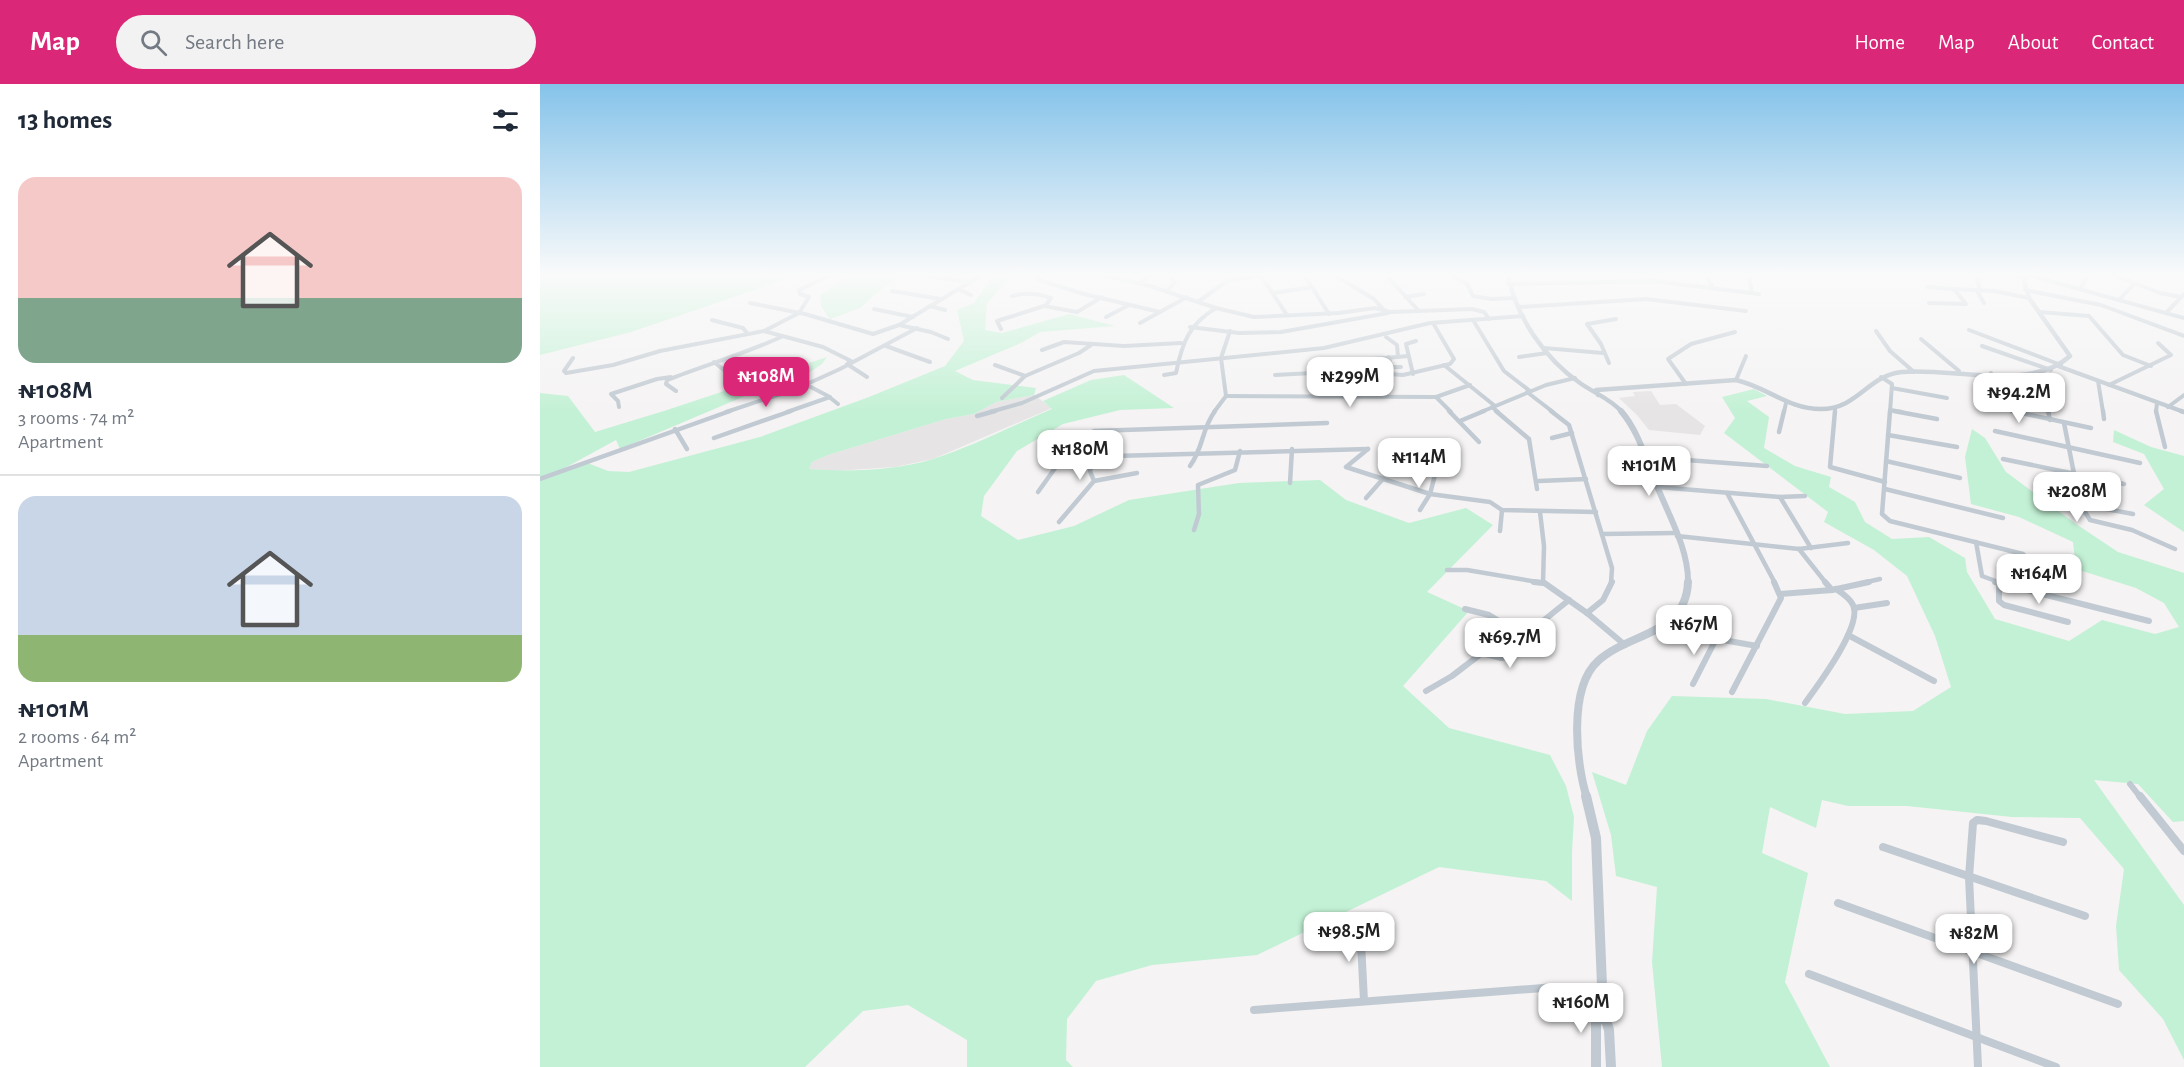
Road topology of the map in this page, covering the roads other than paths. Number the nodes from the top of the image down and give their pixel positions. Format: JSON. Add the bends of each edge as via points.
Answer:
{"nodes":[{"id":1,"x":719,"y":322,"type":"edge"},
{"id":2,"x":783,"y":322,"type":"edge"},
{"id":3,"x":828,"y":322,"type":"edge"},
{"id":4,"x":904,"y":322,"type":"edge"},
{"id":5,"x":997,"y":322,"type":"edge"},
{"id":6,"x":1195,"y":322,"type":"edge"},
{"id":7,"x":1342,"y":322,"type":"edge"},
{"id":8,"x":1447,"y":322,"type":"edge"},
{"id":9,"x":1474,"y":322,"type":"edge"},
{"id":10,"x":1527,"y":322,"type":"edge"},
{"id":11,"x":1599,"y":322,"type":"edge"},
{"id":12,"x":2047,"y":322,"type":"edge"},
{"id":13,"x":2095,"y":322,"type":"edge"},
{"id":14,"x":2146,"y":322,"type":"edge"},
{"id":15,"x":1432,"y":323,"type":"junction"},
{"id":16,"x":899,"y":325,"type":"junction"},
{"id":17,"x":1190,"y":327,"type":"junction"},
{"id":18,"x":917,"y":328,"type":"junction"},
{"id":19,"x":1001,"y":329,"type":"dead end"},
{"id":20,"x":1969,"y":330,"type":"dead end"},
{"id":21,"x":1230,"y":331,"type":"junction"},
{"id":22,"x":1876,"y":331,"type":"dead end"},
{"id":23,"x":764,"y":332,"type":"junction"},
{"id":24,"x":1735,"y":332,"type":"dead end"},
{"id":25,"x":747,"y":333,"type":"junction"},
{"id":26,"x":1386,"y":336,"type":"dead end"},
{"id":27,"x":2184,"y":336,"type":"edge"},
{"id":28,"x":778,"y":337,"type":"junction"},
{"id":29,"x":948,"y":339,"type":"dead end"},
{"id":30,"x":1921,"y":339,"type":"dead end"},
{"id":31,"x":1416,"y":341,"type":"dead end"},
{"id":32,"x":1181,"y":343,"type":"junction"},
{"id":33,"x":2158,"y":343,"type":"dead end"},
{"id":34,"x":1091,"y":345,"type":"junction"},
{"id":35,"x":886,"y":346,"type":"junction"},
{"id":36,"x":1982,"y":346,"type":"dead end"},
{"id":37,"x":1042,"y":350,"type":"dead end"},
{"id":38,"x":1546,"y":351,"type":"junction"},
{"id":39,"x":1602,"y":353,"type":"junction"},
{"id":40,"x":1408,"y":356,"type":"junction"},
{"id":41,"x":1746,"y":356,"type":"dead end"},
{"id":42,"x":1389,"y":357,"type":"junction"},
{"id":43,"x":1398,"y":357,"type":"junction"},
{"id":44,"x":1519,"y":357,"type":"dead end"},
{"id":45,"x":573,"y":358,"type":"dead end"},
{"id":46,"x":1221,"y":358,"type":"junction"},
{"id":47,"x":1180,"y":361,"type":"junction"},
{"id":48,"x":714,"y":362,"type":"junction"},
{"id":49,"x":930,"y":362,"type":"dead end"},
{"id":50,"x":1609,"y":363,"type":"dead end"},
{"id":51,"x":848,"y":365,"type":"junction"},
{"id":52,"x":994,"y":365,"type":"dead end"},
{"id":53,"x":1444,"y":365,"type":"junction"},
{"id":54,"x":2059,"y":365,"type":"junction"},
{"id":55,"x":2151,"y":366,"type":"junction"},
{"id":56,"x":1401,"y":367,"type":"dead end"},
{"id":57,"x":2051,"y":370,"type":"junction"},
{"id":58,"x":1350,"y":371,"type":"junction"},
{"id":59,"x":1959,"y":371,"type":"junction"},
{"id":60,"x":1914,"y":372,"type":"junction"},
{"id":61,"x":1991,"y":373,"type":"junction"},
{"id":62,"x":2038,"y":373,"type":"junction"},
{"id":63,"x":1413,"y":374,"type":"junction"},
{"id":64,"x":1164,"y":375,"type":"dead end"},
{"id":65,"x":1275,"y":375,"type":"dead end"},
{"id":66,"x":1025,"y":376,"type":"junction"},
{"id":67,"x":676,"y":377,"type":"junction"},
{"id":68,"x":867,"y":377,"type":"dead end"},
{"id":69,"x":1881,"y":377,"type":"junction"},
{"id":70,"x":1575,"y":378,"type":"junction"},
{"id":71,"x":1736,"y":380,"type":"junction"},
{"id":72,"x":2098,"y":381,"type":"junction"},
{"id":73,"x":740,"y":383,"type":"dead end"},
{"id":74,"x":1470,"y":384,"type":"junction"},
{"id":75,"x":1686,"y":384,"type":"junction"},
{"id":76,"x":807,"y":385,"type":"junction"},
{"id":77,"x":2109,"y":385,"type":"junction"},
{"id":78,"x":1892,"y":388,"type":"junction"},
{"id":79,"x":676,"y":392,"type":"dead end"},
{"id":80,"x":1529,"y":392,"type":"junction"},
{"id":81,"x":2184,"y":395,"type":"edge"},
{"id":82,"x":1226,"y":396,"type":"junction"},
{"id":83,"x":1436,"y":396,"type":"junction"},
{"id":84,"x":830,"y":397,"type":"junction"},
{"id":85,"x":1350,"y":397,"type":"junction"},
{"id":86,"x":1600,"y":397,"type":"junction"},
{"id":87,"x":1002,"y":398,"type":"dead end"},
{"id":88,"x":1947,"y":398,"type":"dead end"},
{"id":89,"x":1786,"y":403,"type":"junction"},
{"id":90,"x":2157,"y":403,"type":"junction"},
{"id":91,"x":838,"y":404,"type":"dead end"},
{"id":92,"x":619,"y":407,"type":"dead end"},
{"id":93,"x":1493,"y":407,"type":"junction"},
{"id":94,"x":2168,"y":407,"type":"junction"},
{"id":95,"x":1835,"y":409,"type":"junction"},
{"id":96,"x":1890,"y":410,"type":"junction"},
{"id":97,"x":2184,"y":412,"type":"edge"},
{"id":98,"x":977,"y":416,"type":"dead end"},
{"id":99,"x":1937,"y":419,"type":"dead end"},
{"id":100,"x":2104,"y":419,"type":"dead end"},
{"id":101,"x":2050,"y":420,"type":"junction"},
{"id":102,"x":1460,"y":421,"type":"junction"},
{"id":103,"x":1328,"y":423,"type":"dead end"},
{"id":104,"x":2064,"y":423,"type":"junction"},
{"id":105,"x":1205,"y":426,"type":"junction"},
{"id":106,"x":2091,"y":428,"type":"dead end"},
{"id":107,"x":675,"y":429,"type":"junction"},
{"id":108,"x":1094,"y":431,"type":"dead end"},
{"id":109,"x":1995,"y":431,"type":"dead end"},
{"id":110,"x":1779,"y":432,"type":"dead end"},
{"id":111,"x":1572,"y":433,"type":"junction"},
{"id":112,"x":1888,"y":435,"type":"junction"},
{"id":113,"x":714,"y":438,"type":"dead end"},
{"id":114,"x":1552,"y":438,"type":"dead end"},
{"id":115,"x":1479,"y":442,"type":"dead end"},
{"id":116,"x":1957,"y":447,"type":"dead end"},
{"id":117,"x":2069,"y":447,"type":"junction"},
{"id":118,"x":2165,"y":447,"type":"dead end"},
{"id":119,"x":687,"y":449,"type":"dead end"},
{"id":120,"x":1292,"y":449,"type":"junction"},
{"id":121,"x":1240,"y":451,"type":"junction"},
{"id":122,"x":1199,"y":454,"type":"junction"},
{"id":123,"x":1095,"y":456,"type":"junction"},
{"id":124,"x":1646,"y":457,"type":"junction"},
{"id":125,"x":1039,"y":458,"type":"dead end"},
{"id":126,"x":1063,"y":458,"type":"junction"},
{"id":127,"x":2003,"y":459,"type":"dead end"},
{"id":128,"x":1886,"y":460,"type":"junction"},
{"id":129,"x":2140,"y":463,"type":"dead end"},
{"id":130,"x":1190,"y":466,"type":"dead end"},
{"id":131,"x":1767,"y":466,"type":"dead end"},
{"id":132,"x":1137,"y":473,"type":"dead end"},
{"id":133,"x":2073,"y":474,"type":"junction"},
{"id":134,"x":1435,"y":475,"type":"dead end"},
{"id":135,"x":1960,"y":478,"type":"dead end"},
{"id":136,"x":540,"y":479,"type":"edge"},
{"id":137,"x":1586,"y":479,"type":"junction"},
{"id":138,"x":1382,"y":480,"type":"junction"},
{"id":139,"x":1094,"y":481,"type":"junction"},
{"id":140,"x":1539,"y":481,"type":"dead end"},
{"id":141,"x":1885,"y":482,"type":"junction"},
{"id":142,"x":1290,"y":483,"type":"dead end"},
{"id":143,"x":2124,"y":484,"type":"dead end"},
{"id":144,"x":1657,"y":487,"type":"junction"},
{"id":145,"x":1537,"y":489,"type":"dead end"},
{"id":146,"x":1885,"y":489,"type":"junction"},
{"id":147,"x":1038,"y":492,"type":"dead end"},
{"id":148,"x":1727,"y":493,"type":"junction"},
{"id":149,"x":1430,"y":494,"type":"junction"},
{"id":150,"x":1804,"y":496,"type":"dead end"},
{"id":151,"x":1780,"y":497,"type":"junction"},
{"id":152,"x":1366,"y":498,"type":"dead end"},
{"id":153,"x":2080,"y":504,"type":"junction"},
{"id":154,"x":1420,"y":510,"type":"dead end"},
{"id":155,"x":1502,"y":510,"type":"junction"},
{"id":156,"x":1540,"y":512,"type":"junction"},
{"id":157,"x":1596,"y":512,"type":"junction"},
{"id":158,"x":2133,"y":514,"type":"dead end"},
{"id":159,"x":2003,"y":518,"type":"dead end"},
{"id":160,"x":1059,"y":522,"type":"dead end"},
{"id":161,"x":1194,"y":530,"type":"dead end"},
{"id":162,"x":1500,"y":531,"type":"dead end"},
{"id":163,"x":1602,"y":534,"type":"junction"},
{"id":164,"x":1676,"y":535,"type":"junction"},
{"id":165,"x":1976,"y":542,"type":"junction"},
{"id":166,"x":1848,"y":543,"type":"dead end"},
{"id":167,"x":1753,"y":544,"type":"junction"},
{"id":168,"x":1811,"y":548,"type":"junction"},
{"id":169,"x":1799,"y":549,"type":"junction"},
{"id":170,"x":2175,"y":549,"type":"dead end"},
{"id":171,"x":1447,"y":570,"type":"dead end"},
{"id":172,"x":2042,"y":573,"type":"dead end"},
{"id":173,"x":1880,"y":579,"type":"dead end"},
{"id":174,"x":1543,"y":583,"type":"junction"},
{"id":175,"x":1999,"y":583,"type":"junction"},
{"id":176,"x":1834,"y":590,"type":"junction"},
{"id":177,"x":1780,"y":594,"type":"junction"},
{"id":178,"x":1569,"y":600,"type":"junction"},
{"id":179,"x":1887,"y":603,"type":"dead end"},
{"id":180,"x":1854,"y":608,"type":"junction"},
{"id":181,"x":1465,"y":609,"type":"dead end"},
{"id":182,"x":1587,"y":613,"type":"junction"},
{"id":183,"x":2149,"y":621,"type":"dead end"},
{"id":184,"x":2068,"y":622,"type":"dead end"},
{"id":185,"x":1660,"y":629,"type":"junction"},
{"id":186,"x":1848,"y":635,"type":"junction"},
{"id":187,"x":1525,"y":637,"type":"junction"},
{"id":188,"x":1716,"y":639,"type":"junction"},
{"id":189,"x":1625,"y":645,"type":"junction"},
{"id":190,"x":1757,"y":646,"type":"junction"},
{"id":191,"x":1934,"y":681,"type":"dead end"},
{"id":192,"x":1693,"y":684,"type":"dead end"},
{"id":193,"x":1426,"y":691,"type":"dead end"},
{"id":194,"x":1732,"y":692,"type":"dead end"},
{"id":195,"x":1805,"y":703,"type":"dead end"},
{"id":196,"x":2130,"y":784,"type":"dead end"},
{"id":197,"x":2063,"y":842,"type":"dead end"},
{"id":198,"x":1883,"y":847,"type":"dead end"},
{"id":199,"x":2184,"y":851,"type":"edge"},
{"id":200,"x":1969,"y":877,"type":"junction"},
{"id":201,"x":1838,"y":903,"type":"dead end"},
{"id":202,"x":2085,"y":916,"type":"dead end"},
{"id":203,"x":1360,"y":923,"type":"dead end"},
{"id":204,"x":1972,"y":950,"type":"junction"},
{"id":205,"x":1809,"y":974,"type":"dead end"},
{"id":206,"x":1602,"y":988,"type":"junction"},
{"id":207,"x":1364,"y":1001,"type":"junction"},
{"id":208,"x":2118,"y":1004,"type":"dead end"},
{"id":209,"x":1254,"y":1010,"type":"dead end"},
{"id":210,"x":1603,"y":1010,"type":"junction"},
{"id":211,"x":1976,"y":1037,"type":"junction"},
{"id":212,"x":1596,"y":1067,"type":"edge"},
{"id":213,"x":1611,"y":1067,"type":"edge"},
{"id":214,"x":1978,"y":1067,"type":"edge"},
{"id":215,"x":2056,"y":1067,"type":"edge"}],
"edges":[{"from":1,"to":25,"type":"street","via":[[743,328]]},
{"from":2,"to":23,"type":"street"},
{"from":3,"to":16,"type":"street","via":[[868,334]]},
{"from":4,"to":16,"type":"street"},
{"from":5,"to":19,"type":"street"},
{"from":6,"to":17,"type":"street"},
{"from":7,"to":21,"type":"street","via":[[1260,333]]},
{"from":8,"to":15,"type":"street"},
{"from":9,"to":80,"type":"street","via":[[1504,371]]},
{"from":10,"to":38,"type":"street"},
{"from":11,"to":39,"type":"street","via":[[1587,324],[1601,344]]},
{"from":12,"to":54,"type":"street","via":[[2070,356]]},
{"from":13,"to":55,"type":"street","via":[[2123,355]]},
{"from":14,"to":27,"type":"street"},
{"from":15,"to":46,"type":"street","via":[[1329,348]]},
{"from":15,"to":53,"type":"street","via":[[1454,359]]},
{"from":16,"to":18,"type":"street"},
{"from":17,"to":21,"type":"street"},
{"from":17,"to":32,"type":"street"},
{"from":18,"to":29,"type":"street"},
{"from":18,"to":35,"type":"street"},
{"from":20,"to":54,"type":"street"},
{"from":21,"to":46,"type":"street"},
{"from":22,"to":60,"type":"street","via":[[1890,351]]},
{"from":23,"to":25,"type":"street"},
{"from":23,"to":28,"type":"street"},
{"from":24,"to":75,"type":"street","via":[[1692,343],[1668,359]]},
{"from":25,"to":45,"type":"street","via":[[566,373]]},
{"from":26,"to":43,"type":"street","via":[[1397,345]]},
{"from":28,"to":48,"type":"street","via":[[758,349]]},
{"from":28,"to":51,"type":"street","via":[[823,347],[851,360]]},
{"from":30,"to":59,"type":"street"},
{"from":31,"to":40,"type":"street","via":[[1407,343]]},
{"from":32,"to":34,"type":"street"},
{"from":32,"to":47,"type":"street"},
{"from":33,"to":55,"type":"street","via":[[2170,355]]},
{"from":34,"to":37,"type":"street","via":[[1062,342]]},
{"from":34,"to":66,"type":"street"},
{"from":35,"to":49,"type":"street"},
{"from":35,"to":51,"type":"street"},
{"from":36,"to":57,"type":"street"},
{"from":38,"to":39,"type":"street"},
{"from":38,"to":44,"type":"street"},
{"from":38,"to":70,"type":"street","via":[[1557,366]]},
{"from":39,"to":50,"type":"street"},
{"from":40,"to":43,"type":"street"},
{"from":40,"to":63,"type":"street"},
{"from":41,"to":71,"type":"street"},
{"from":42,"to":43,"type":"street"},
{"from":42,"to":56,"type":"street","via":[[1391,367]]},
{"from":42,"to":58,"type":"street","via":[[1353,360]]},
{"from":46,"to":47,"type":"street"},
{"from":46,"to":82,"type":"street"},
{"from":47,"to":64,"type":"street","via":[[1176,373]]},
{"from":47,"to":98,"type":"street","via":[[1094,371],[1022,403]]},
{"from":48,"to":67,"type":"street"},
{"from":48,"to":73,"type":"street"},
{"from":51,"to":68,"type":"street"},
{"from":51,"to":76,"type":"street"},
{"from":52,"to":66,"type":"street"},
{"from":53,"to":63,"type":"street"},
{"from":53,"to":74,"type":"street"},
{"from":54,"to":57,"type":"street"},
{"from":54,"to":72,"type":"street"},
{"from":55,"to":77,"type":"street"},
{"from":57,"to":62,"type":"street"},
{"from":58,"to":63,"type":"street"},
{"from":58,"to":65,"type":"street"},
{"from":58,"to":85,"type":"street"},
{"from":59,"to":60,"type":"street"},
{"from":59,"to":61,"type":"street"},
{"from":60,"to":69,"type":"street"},
{"from":61,"to":62,"type":"street"},
{"from":61,"to":101,"type":"street","via":[[1996,406]]},
{"from":62,"to":101,"type":"street"},
{"from":66,"to":87,"type":"street"},
{"from":67,"to":79,"type":"street","via":[[666,381]]},
{"from":67,"to":92,"type":"street","via":[[611,394]]},
{"from":69,"to":78,"type":"street"},
{"from":69,"to":95,"type":"street","via":[[1849,404]]},
{"from":70,"to":80,"type":"street"},
{"from":70,"to":86,"type":"street"},
{"from":71,"to":75,"type":"street"},
{"from":71,"to":89,"type":"street","via":[[1752,384]]},
{"from":72,"to":77,"type":"street"},
{"from":72,"to":100,"type":"street"},
{"from":74,"to":83,"type":"street"},
{"from":74,"to":93,"type":"street"},
{"from":75,"to":86,"type":"street","via":[[1596,390]]},
{"from":76,"to":84,"type":"street"},
{"from":76,"to":107,"type":"street"},
{"from":77,"to":90,"type":"street"},
{"from":78,"to":88,"type":"street"},
{"from":78,"to":96,"type":"street"},
{"from":80,"to":93,"type":"street"},
{"from":80,"to":111,"type":"street","via":[[1566,422]]},
{"from":81,"to":94,"type":"street"},
{"from":82,"to":85,"type":"street"},
{"from":82,"to":105,"type":"street"},
{"from":83,"to":85,"type":"street"},
{"from":83,"to":102,"type":"street"},
{"from":84,"to":91,"type":"street"},
{"from":84,"to":113,"type":"street"},
{"from":86,"to":124,"type":"street","via":[[1624,415]]},
{"from":89,"to":95,"type":"street"},
{"from":89,"to":110,"type":"street"},
{"from":90,"to":94,"type":"street"},
{"from":90,"to":118,"type":"street"},
{"from":93,"to":102,"type":"street"},
{"from":93,"to":145,"type":"street","via":[[1529,439]]},
{"from":94,"to":97,"type":"street"},
{"from":95,"to":141,"type":"street","via":[[1830,467]]},
{"from":96,"to":99,"type":"street"},
{"from":96,"to":112,"type":"street"},
{"from":101,"to":104,"type":"street"},
{"from":102,"to":115,"type":"street"},
{"from":103,"to":105,"type":"street"},
{"from":104,"to":106,"type":"street"},
{"from":104,"to":117,"type":"street"},
{"from":105,"to":108,"type":"street"},
{"from":105,"to":122,"type":"street"},
{"from":107,"to":119,"type":"street"},
{"from":107,"to":136,"type":"street"},
{"from":109,"to":117,"type":"street"},
{"from":111,"to":114,"type":"street"},
{"from":111,"to":137,"type":"street"},
{"from":112,"to":116,"type":"street"},
{"from":112,"to":128,"type":"street"},
{"from":117,"to":129,"type":"street"},
{"from":117,"to":133,"type":"street"},
{"from":120,"to":121,"type":"street"},
{"from":120,"to":138,"type":"street","via":[[1368,449],[1346,467]]},
{"from":120,"to":142,"type":"street"},
{"from":121,"to":122,"type":"street"},
{"from":121,"to":161,"type":"street","via":[[1235,470],[1198,485]]},
{"from":122,"to":123,"type":"street"},
{"from":122,"to":130,"type":"street"},
{"from":123,"to":126,"type":"street"},
{"from":123,"to":139,"type":"street","via":[[1090,471]]},
{"from":124,"to":131,"type":"street"},
{"from":124,"to":144,"type":"street"},
{"from":125,"to":126,"type":"street"},
{"from":126,"to":147,"type":"street"},
{"from":127,"to":133,"type":"street"},
{"from":128,"to":135,"type":"street"},
{"from":128,"to":141,"type":"street"},
{"from":132,"to":139,"type":"street"},
{"from":133,"to":143,"type":"street"},
{"from":133,"to":153,"type":"street"},
{"from":134,"to":149,"type":"street"},
{"from":137,"to":140,"type":"street"},
{"from":137,"to":157,"type":"street"},
{"from":138,"to":149,"type":"street"},
{"from":138,"to":152,"type":"street"},
{"from":139,"to":160,"type":"street"},
{"from":141,"to":146,"type":"street"},
{"from":144,"to":148,"type":"street"},
{"from":144,"to":164,"type":"street"},
{"from":146,"to":159,"type":"street"},
{"from":146,"to":165,"type":"street","via":[[1882,514],[1890,521]]},
{"from":148,"to":151,"type":"street"},
{"from":148,"to":167,"type":"street"},
{"from":149,"to":154,"type":"street"},
{"from":149,"to":155,"type":"street","via":[[1490,502]]},
{"from":150,"to":151,"type":"street"},
{"from":151,"to":168,"type":"street"},
{"from":153,"to":158,"type":"street"},
{"from":153,"to":170,"type":"street","via":[[2092,522],[2132,530]]},
{"from":155,"to":156,"type":"street"},
{"from":155,"to":162,"type":"street"},
{"from":156,"to":157,"type":"street"},
{"from":156,"to":174,"type":"street"},
{"from":157,"to":163,"type":"street"},
{"from":163,"to":164,"type":"street"},
{"from":163,"to":182,"type":"street","via":[[1612,568],[1612,585],[1596,608]]},
{"from":164,"to":167,"type":"street"},
{"from":164,"to":185,"type":"street","via":[[1688,576],[1687,597],[1676,615]]},
{"from":165,"to":172,"type":"street","via":[[2023,554]]},
{"from":165,"to":175,"type":"street","via":[[1983,578]]},
{"from":166,"to":168,"type":"street"},
{"from":167,"to":169,"type":"street"},
{"from":167,"to":177,"type":"street"},
{"from":168,"to":169,"type":"street"},
{"from":169,"to":176,"type":"street"},
{"from":171,"to":174,"type":"street"},
{"from":173,"to":176,"type":"street"},
{"from":174,"to":178,"type":"street"},
{"from":175,"to":183,"type":"street"},
{"from":175,"to":184,"type":"street","via":[[1999,601],[2004,605]]},
{"from":176,"to":177,"type":"street"},
{"from":176,"to":180,"type":"street"},
{"from":177,"to":190,"type":"street"},
{"from":178,"to":182,"type":"street"},
{"from":178,"to":187,"type":"street"},
{"from":179,"to":180,"type":"street"},
{"from":180,"to":186,"type":"street"},
{"from":181,"to":187,"type":"street","via":[[1489,615]]},
{"from":182,"to":189,"type":"street"},
{"from":185,"to":188,"type":"street"},
{"from":185,"to":189,"type":"street"},
{"from":186,"to":191,"type":"street"},
{"from":186,"to":195,"type":"street"},
{"from":187,"to":193,"type":"street","via":[[1506,657],[1482,653]]},
{"from":188,"to":190,"type":"street"},
{"from":188,"to":192,"type":"street"},
{"from":189,"to":206,"type":"street","via":[[1600,659],[1586,677],[1577,743],[1596,837]]},
{"from":190,"to":194,"type":"street"},
{"from":196,"to":199,"type":"street"},
{"from":197,"to":200,"type":"street","via":[[1977,820],[1971,833]]},
{"from":198,"to":200,"type":"street"},
{"from":200,"to":202,"type":"street"},
{"from":200,"to":204,"type":"street"},
{"from":201,"to":204,"type":"street"},
{"from":203,"to":207,"type":"street"},
{"from":204,"to":208,"type":"street"},
{"from":204,"to":211,"type":"street"},
{"from":205,"to":211,"type":"street"},
{"from":206,"to":207,"type":"street","via":[[1556,987]]},
{"from":206,"to":210,"type":"street"},
{"from":207,"to":209,"type":"street"},
{"from":210,"to":212,"type":"street","via":[[1596,1024]]},
{"from":210,"to":213,"type":"street","via":[[1609,1030]]},
{"from":211,"to":214,"type":"street"},
{"from":211,"to":215,"type":"street"}]}
